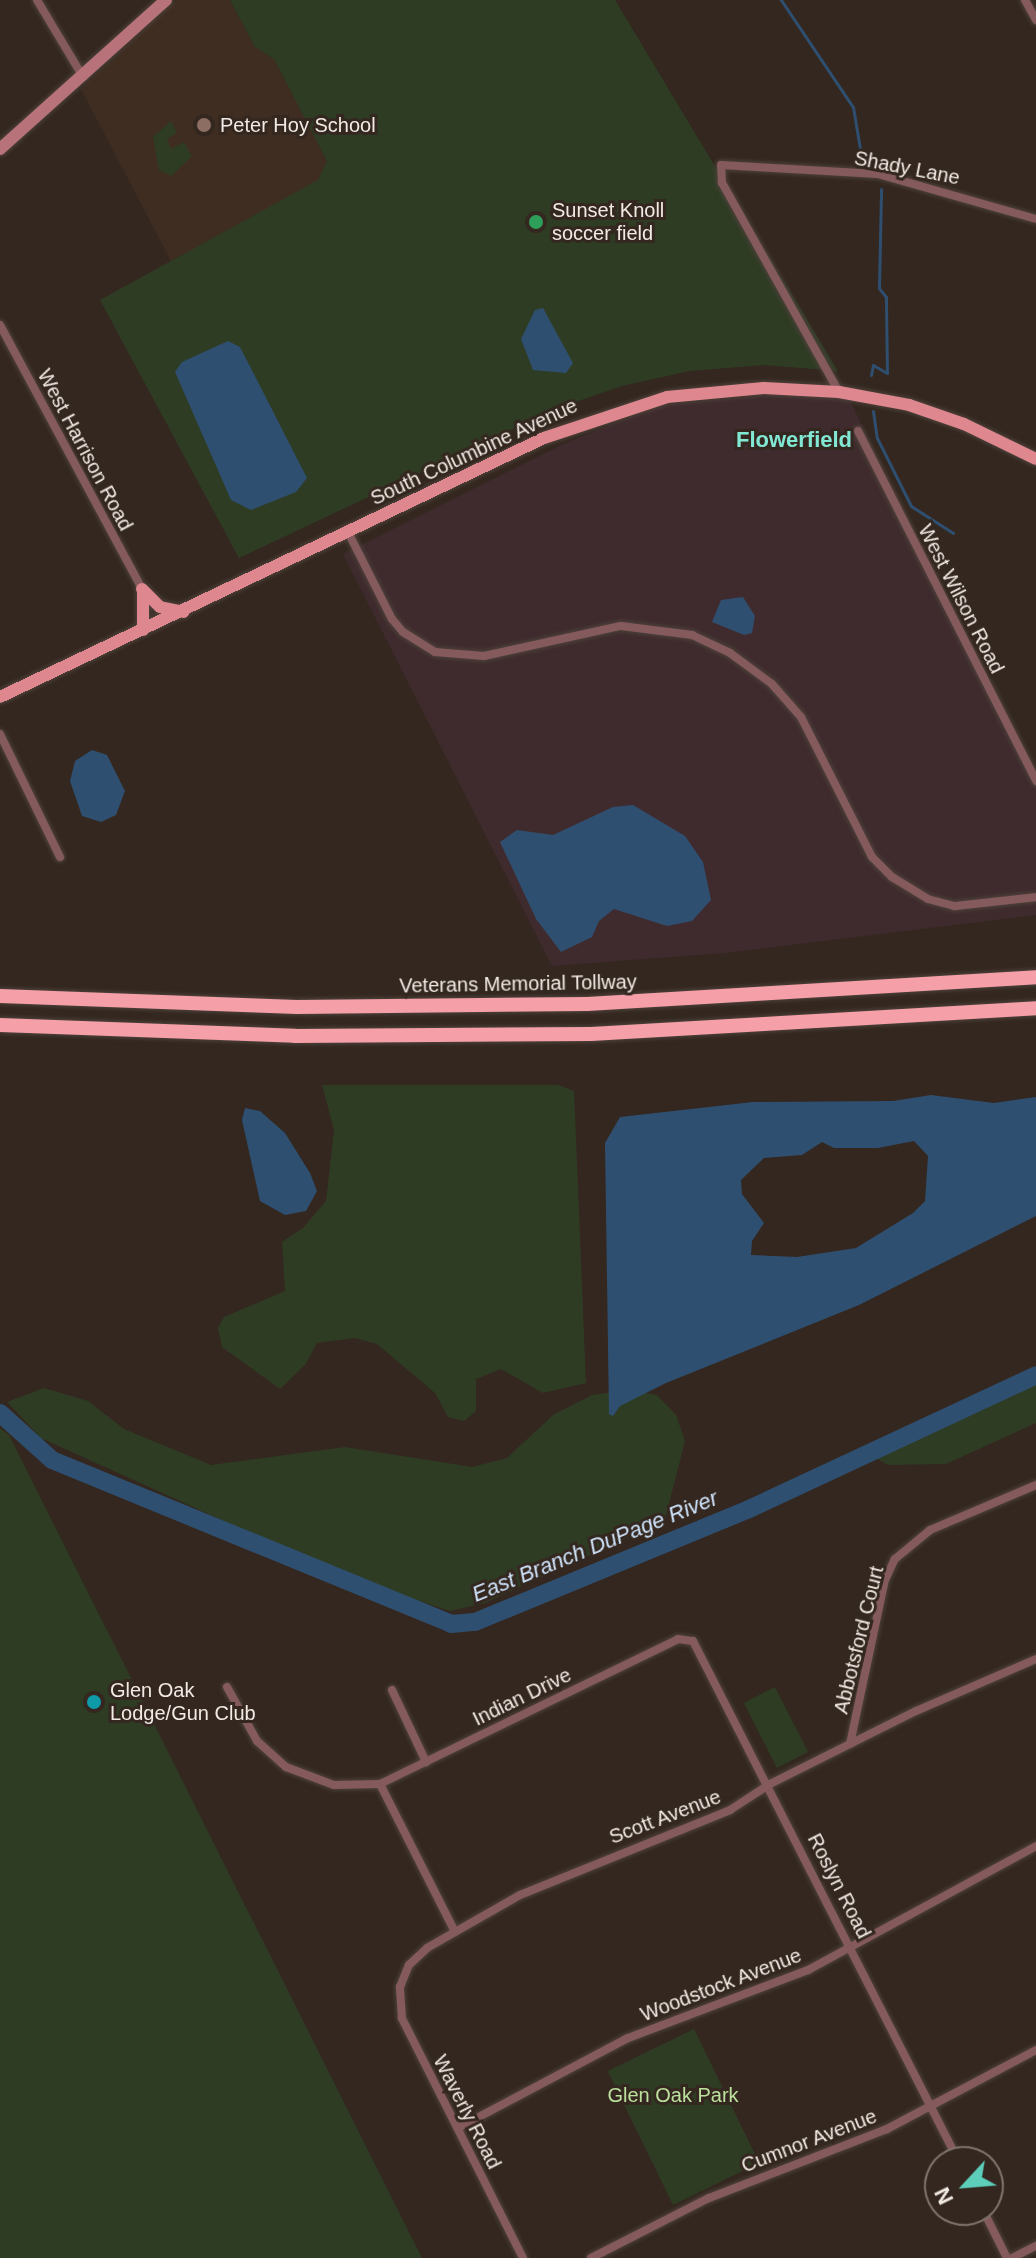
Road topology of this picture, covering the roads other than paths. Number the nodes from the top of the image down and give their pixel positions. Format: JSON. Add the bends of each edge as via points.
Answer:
{"nodes":[{"id":1,"x":37,"y":0,"type":"edge"},
{"id":2,"x":166,"y":0,"type":"edge"},
{"id":3,"x":1025,"y":0,"type":"edge"},
{"id":4,"x":1036,"y":20,"type":"edge"},
{"id":5,"x":83,"y":77,"type":"junction"},
{"id":6,"x":0,"y":149,"type":"edge"},
{"id":7,"x":1036,"y":219,"type":"edge"},
{"id":8,"x":0,"y":325,"type":"edge"},
{"id":9,"x":839,"y":392,"type":"junction"},
{"id":10,"x":858,"y":431,"type":"dead end"},
{"id":11,"x":1036,"y":459,"type":"edge"},
{"id":12,"x":349,"y":534,"type":"junction"},
{"id":13,"x":142,"y":589,"type":"junction"},
{"id":14,"x":183,"y":612,"type":"junction"},
{"id":15,"x":143,"y":630,"type":"junction"},
{"id":16,"x":0,"y":697,"type":"edge"},
{"id":17,"x":0,"y":734,"type":"edge"},
{"id":18,"x":1036,"y":781,"type":"edge"},
{"id":19,"x":60,"y":857,"type":"dead end"},
{"id":20,"x":1036,"y":897,"type":"edge"},
{"id":21,"x":1036,"y":977,"type":"edge"},
{"id":22,"x":0,"y":996,"type":"edge"},
{"id":23,"x":1036,"y":1008,"type":"edge"},
{"id":24,"x":0,"y":1025,"type":"edge"},
{"id":25,"x":1036,"y":1485,"type":"edge"},
{"id":26,"x":678,"y":1639,"type":"joint"},
{"id":27,"x":1036,"y":1659,"type":"edge"},
{"id":28,"x":227,"y":1687,"type":"dead end"},
{"id":29,"x":392,"y":1690,"type":"dead end"},
{"id":30,"x":850,"y":1744,"type":"junction"},
{"id":31,"x":426,"y":1762,"type":"junction"},
{"id":32,"x":380,"y":1784,"type":"junction"},
{"id":33,"x":770,"y":1784,"type":"junction"},
{"id":34,"x":1036,"y":1846,"type":"edge"},
{"id":35,"x":454,"y":1930,"type":"junction"},
{"id":36,"x":851,"y":1947,"type":"junction"},
{"id":37,"x":402,"y":1976,"type":"joint"},
{"id":38,"x":1036,"y":2050,"type":"edge"},
{"id":39,"x":932,"y":2107,"type":"junction"},
{"id":40,"x":458,"y":2128,"type":"junction"},
{"id":41,"x":951,"y":2146,"type":"edge"},
{"id":42,"x":992,"y":2226,"type":"edge"},
{"id":43,"x":1036,"y":2246,"type":"edge"},
{"id":44,"x":523,"y":2258,"type":"edge"},
{"id":45,"x":591,"y":2258,"type":"edge"},
{"id":46,"x":1010,"y":2258,"type":"edge"}],
"edges":[{"from":1,"to":5,"type":"street"},
{"from":2,"to":5,"type":"main road"},
{"from":3,"to":4,"type":"street"},
{"from":5,"to":6,"type":"main road"},
{"from":7,"to":9,"type":"street","name":"Shady Lane","via":[[878,174],[721,165],[722,183]]},
{"from":8,"to":13,"type":"street","name":"West Harrison Road"},
{"from":9,"to":11,"type":"main road","name":"South Columbine Avenue","via":[[909,405],[964,424]]},
{"from":9,"to":12,"type":"main road","name":"South Columbine Avenue","via":[[716,390],[615,411],[544,438]]},
{"from":10,"to":18,"type":"street","name":"West Wilson Road"},
{"from":12,"to":14,"type":"main road","name":"South Columbine Avenue"},
{"from":12,"to":20,"type":"street","via":[[392,619],[435,652],[484,656],[621,626],[692,635],[730,653],[772,684],[801,717],[872,857],[892,877],[928,899],[955,906]]},
{"from":13,"to":14,"type":"main road","via":[[160,607]]},
{"from":13,"to":15,"type":"main road","via":[[147,613]]},
{"from":14,"to":15,"type":"main road","name":"South Columbine Avenue"},
{"from":15,"to":16,"type":"main road","name":"South Columbine Avenue"},
{"from":17,"to":19,"type":"street"},
{"from":21,"to":22,"type":"highway","name":"Veterans Memorial Tollway","via":[[587,1004],[297,1007]]},
{"from":23,"to":24,"type":"highway","via":[[576,1034],[295,1036]]},
{"from":25,"to":30,"type":"street","name":"Abbotsford Court","via":[[930,1530],[895,1559],[885,1580]]},
{"from":26,"to":31,"type":"street","name":"Indian Drive"},
{"from":26,"to":33,"type":"street","name":"Roslyn Road","via":[[693,1641],[703,1652]]},
{"from":27,"to":30,"type":"street","name":"Scott Avenue"},
{"from":28,"to":32,"type":"street","via":[[257,1741],[286,1767],[334,1785]]},
{"from":29,"to":31,"type":"street"},
{"from":30,"to":33,"type":"street","name":"Scott Avenue"},
{"from":31,"to":32,"type":"street","name":"Indian Drive"},
{"from":32,"to":35,"type":"street"},
{"from":33,"to":35,"type":"street","name":"Scott Avenue","via":[[730,1810],[581,1866]]},
{"from":33,"to":36,"type":"street","name":"Roslyn Road"},
{"from":34,"to":36,"type":"street","name":"Woodstock Avenue"},
{"from":35,"to":37,"type":"street","name":"Scott Avenue","via":[[417,1956]]},
{"from":36,"to":39,"type":"street","name":"Roslyn Road"},
{"from":36,"to":40,"type":"street","name":"Woodstock Avenue","via":[[764,1989],[628,2038]]},
{"from":37,"to":40,"type":"street","name":"Waverly Road","via":[[402,2018]]},
{"from":38,"to":39,"type":"street","name":"Cumnor Avenue"},
{"from":39,"to":41,"type":"street","name":"Roslyn Road"},
{"from":39,"to":45,"type":"street","name":"Cumnor Avenue","via":[[858,2142],[709,2198]]},
{"from":40,"to":44,"type":"street","name":"Waverly Road"},
{"from":42,"to":46,"type":"street"},
{"from":43,"to":46,"type":"street"}]}
